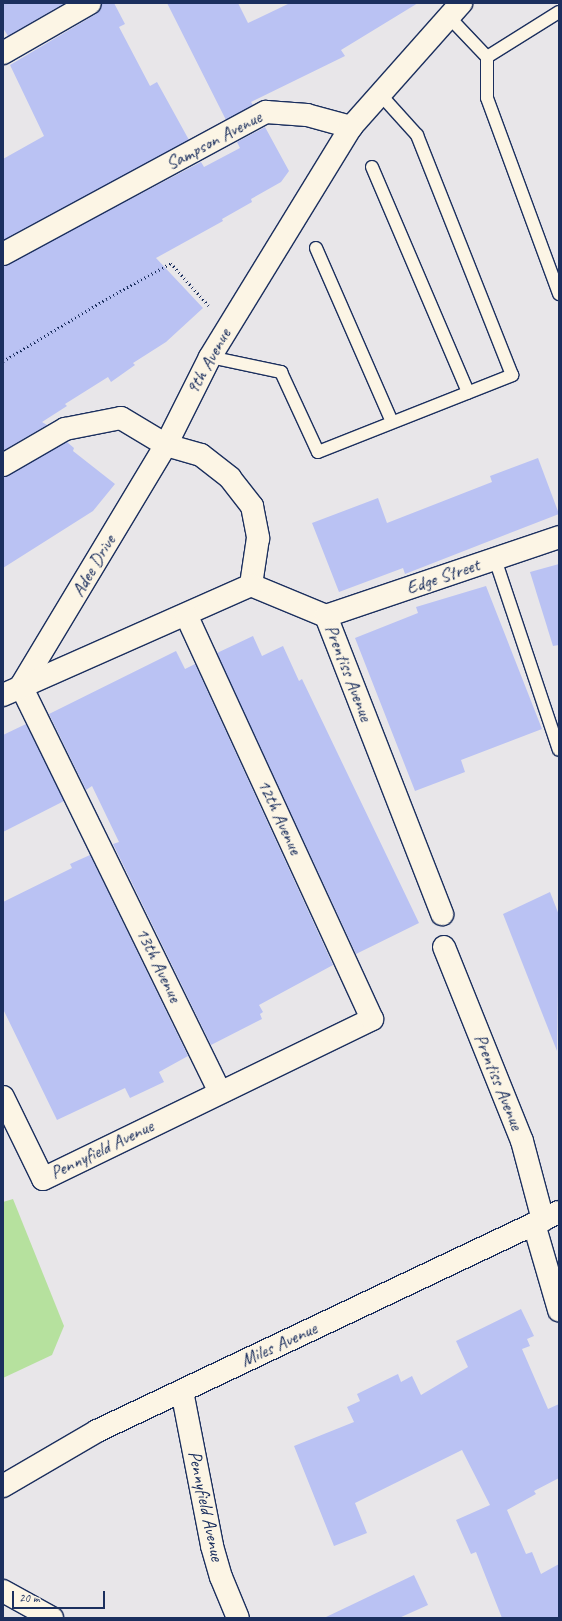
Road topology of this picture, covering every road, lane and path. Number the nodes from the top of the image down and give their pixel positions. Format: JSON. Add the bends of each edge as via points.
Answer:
{"nodes":[{"id":1,"x":90,"y":3,"type":"edge"},
{"id":2,"x":455,"y":10,"type":"edge"},
{"id":3,"x":559,"y":12,"type":"edge"},
{"id":4,"x":3,"y":53,"type":"edge"},
{"id":5,"x":487,"y":57,"type":"junction"},
{"id":6,"x":380,"y":94,"type":"junction"},
{"id":7,"x":351,"y":127,"type":"junction"},
{"id":8,"x":372,"y":167,"type":"dead end"},
{"id":9,"x":316,"y":248,"type":"dead end"},
{"id":10,"x":3,"y":254,"type":"edge"},
{"id":11,"x":559,"y":294,"type":"edge"},
{"id":12,"x":228,"y":327,"type":"junction"},
{"id":13,"x":210,"y":357,"type":"junction"},
{"id":14,"x":3,"y":361,"type":"edge"},
{"id":15,"x":468,"y":392,"type":"junction"},
{"id":16,"x":392,"y":422,"type":"junction"},
{"id":17,"x":166,"y":445,"type":"junction"},
{"id":18,"x":3,"y":465,"type":"edge"},
{"id":19,"x":559,"y":537,"type":"edge"},
{"id":20,"x":495,"y":559,"type":"junction"},
{"id":21,"x":251,"y":585,"type":"junction"},
{"id":22,"x":186,"y":614,"type":"junction"},
{"id":23,"x":326,"y":616,"type":"junction"},
{"id":24,"x":12,"y":691,"type":"edge"},
{"id":25,"x":559,"y":750,"type":"edge"},
{"id":26,"x":442,"y":914,"type":"dead end"},
{"id":27,"x":444,"y":947,"type":"dead end"},
{"id":28,"x":220,"y":1092,"type":"junction"},
{"id":29,"x":3,"y":1097,"type":"edge"},
{"id":30,"x":545,"y":1218,"type":"edge"},
{"id":31,"x":559,"y":1310,"type":"edge"},
{"id":32,"x":182,"y":1391,"type":"junction"},
{"id":33,"x":3,"y":1486,"type":"edge"},
{"id":34,"x":3,"y":1591,"type":"edge"},
{"id":35,"x":52,"y":1618,"type":"edge"},
{"id":36,"x":238,"y":1618,"type":"edge"}],
"edges":[{"from":1,"to":4,"type":"street"},
{"from":2,"to":5,"type":"lane"},
{"from":2,"to":6,"type":"street"},
{"from":3,"to":5,"type":"lane"},
{"from":5,"to":11,"type":"lane","via":[[487,98]]},
{"from":6,"to":7,"type":"street"},
{"from":6,"to":15,"type":"lane","via":[[417,135],[512,375]]},
{"from":7,"to":10,"type":"street","name":"Sampson Avenue","via":[[307,115],[266,112]]},
{"from":7,"to":12,"type":"street","name":"9th Avenue"},
{"from":8,"to":15,"type":"lane"},
{"from":9,"to":16,"type":"lane"},
{"from":12,"to":13,"type":"street","name":"9th Avenue"},
{"from":12,"to":14,"type":"path","via":[[171,263],[106,298]]},
{"from":13,"to":16,"type":"lane","via":[[281,372],[318,452]]},
{"from":13,"to":17,"type":"street","name":"9th Avenue"},
{"from":15,"to":16,"type":"lane"},
{"from":17,"to":18,"type":"street","via":[[121,418],[65,429]]},
{"from":17,"to":21,"type":"street","via":[[201,455],[230,478],[252,506],[258,538]]},
{"from":17,"to":24,"type":"street","name":"Adee Drive"},
{"from":19,"to":20,"type":"street","name":"Edge Street"},
{"from":20,"to":23,"type":"street","name":"Edge Street"},
{"from":20,"to":25,"type":"lane"},
{"from":21,"to":22,"type":"street"},
{"from":21,"to":23,"type":"street","name":"Prentiss Avenue"},
{"from":22,"to":24,"type":"street"},
{"from":22,"to":28,"type":"street","name":"12th Avenue","via":[[372,1019]]},
{"from":23,"to":26,"type":"street","name":"Prentiss Avenue"},
{"from":24,"to":28,"type":"street","name":"13th Avenue"},
{"from":27,"to":30,"type":"street","name":"Prentiss Avenue","via":[[526,1154]]},
{"from":28,"to":29,"type":"street","name":"Pennyfield Avenue","via":[[43,1178]]},
{"from":30,"to":31,"type":"street","name":"Prentiss Avenue"},
{"from":30,"to":32,"type":"street","name":"Miles Avenue"},
{"from":32,"to":33,"type":"street","name":"Miles Avenue","via":[[79,1440]]},
{"from":32,"to":36,"type":"street","name":"Pennyfield Avenue","via":[[212,1546],[221,1577]]},
{"from":34,"to":35,"type":"street"}]}
